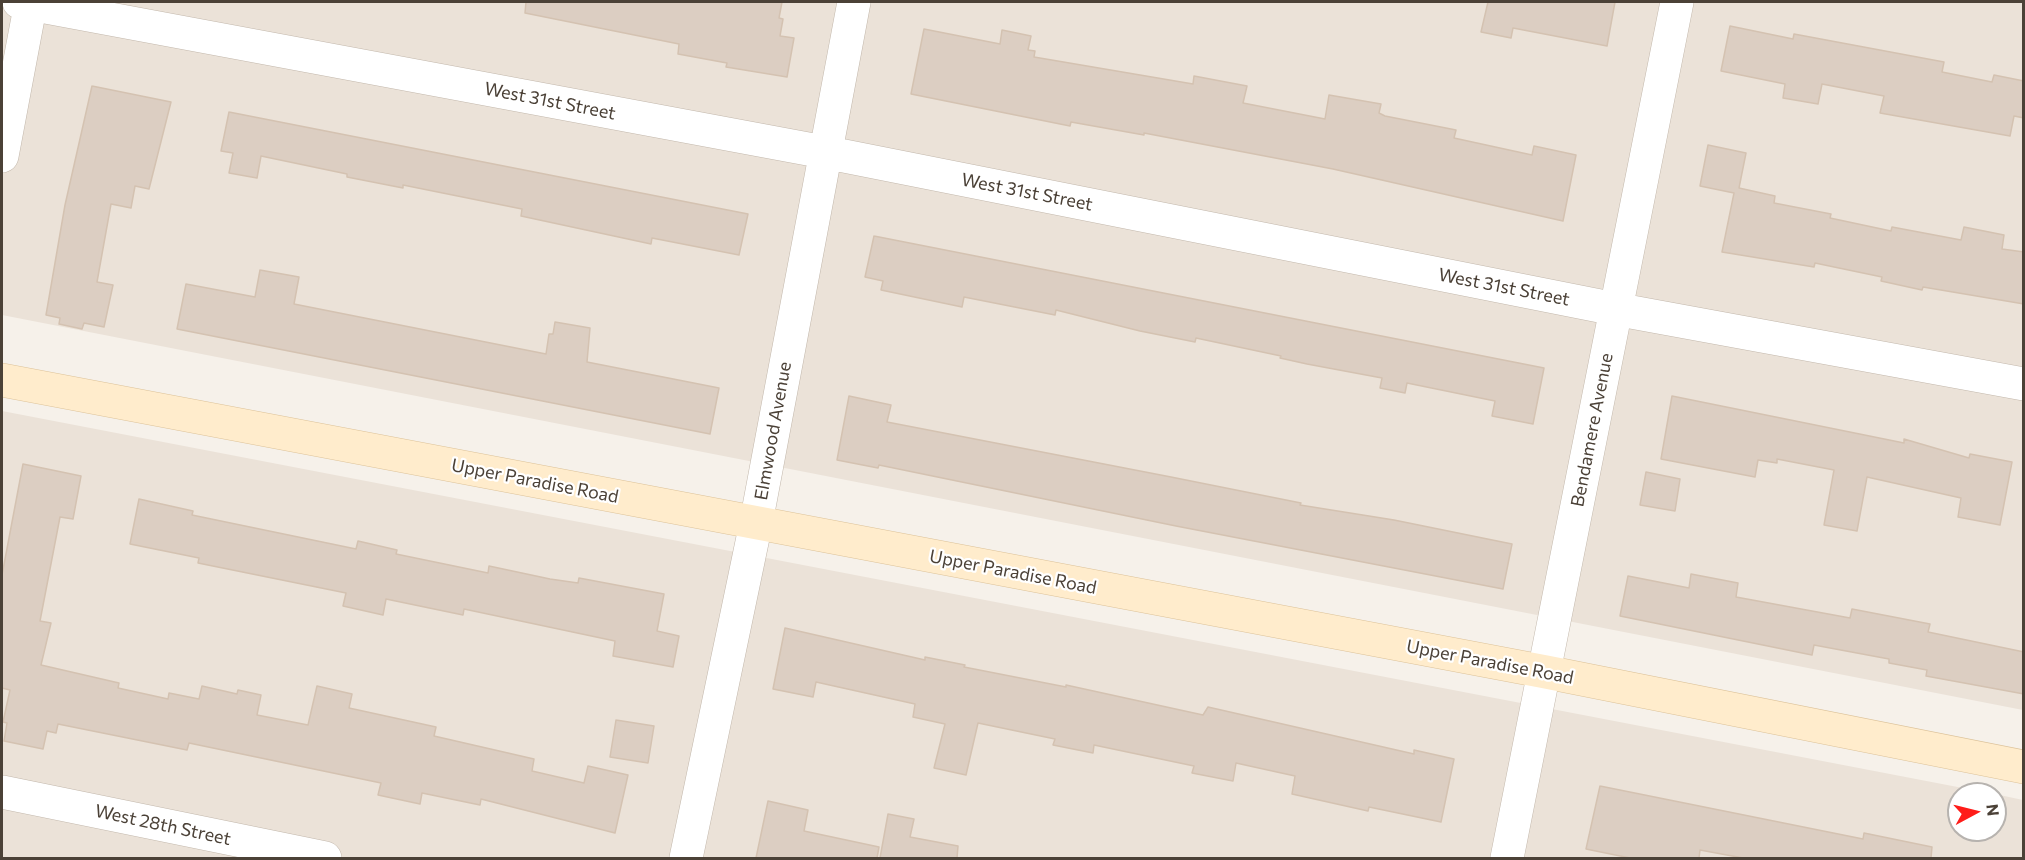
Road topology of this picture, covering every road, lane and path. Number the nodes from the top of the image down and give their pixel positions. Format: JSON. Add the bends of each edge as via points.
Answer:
{"nodes":[{"id":1,"x":26,"y":2,"type":"edge"},
{"id":2,"x":854,"y":2,"type":"edge"},
{"id":3,"x":1677,"y":2,"type":"edge"},
{"id":4,"x":824,"y":152,"type":"junction"},
{"id":5,"x":2,"y":156,"type":"edge"},
{"id":6,"x":1615,"y":309,"type":"junction"},
{"id":7,"x":2,"y":380,"type":"edge"},
{"id":8,"x":2024,"y":384,"type":"edge"},
{"id":9,"x":756,"y":523,"type":"junction"},
{"id":10,"x":1546,"y":672,"type":"junction"},
{"id":11,"x":2024,"y":767,"type":"edge"},
{"id":12,"x":2,"y":792,"type":"edge"},
{"id":13,"x":325,"y":858,"type":"edge"},
{"id":14,"x":686,"y":858,"type":"edge"},
{"id":15,"x":1507,"y":858,"type":"edge"}],
"edges":[{"from":1,"to":4,"type":"street","name":"West 31st Street"},
{"from":1,"to":5,"type":"street"},
{"from":2,"to":4,"type":"street","name":"Elmwood Avenue"},
{"from":3,"to":6,"type":"street","name":"Bendamere Avenue"},
{"from":4,"to":6,"type":"street","name":"West 31st Street"},
{"from":4,"to":9,"type":"street","name":"Elmwood Avenue"},
{"from":6,"to":8,"type":"street","name":"West 31st Street"},
{"from":6,"to":10,"type":"street","name":"Bendamere Avenue"},
{"from":7,"to":9,"type":"street","name":"Upper Paradise Road"},
{"from":9,"to":10,"type":"street","name":"Upper Paradise Road"},
{"from":9,"to":14,"type":"street","name":"Elmwood Avenue"},
{"from":10,"to":11,"type":"street","name":"Upper Paradise Road"},
{"from":10,"to":15,"type":"street","name":"Bendamere Avenue"},
{"from":12,"to":13,"type":"street","name":"West 28th Street"}]}
